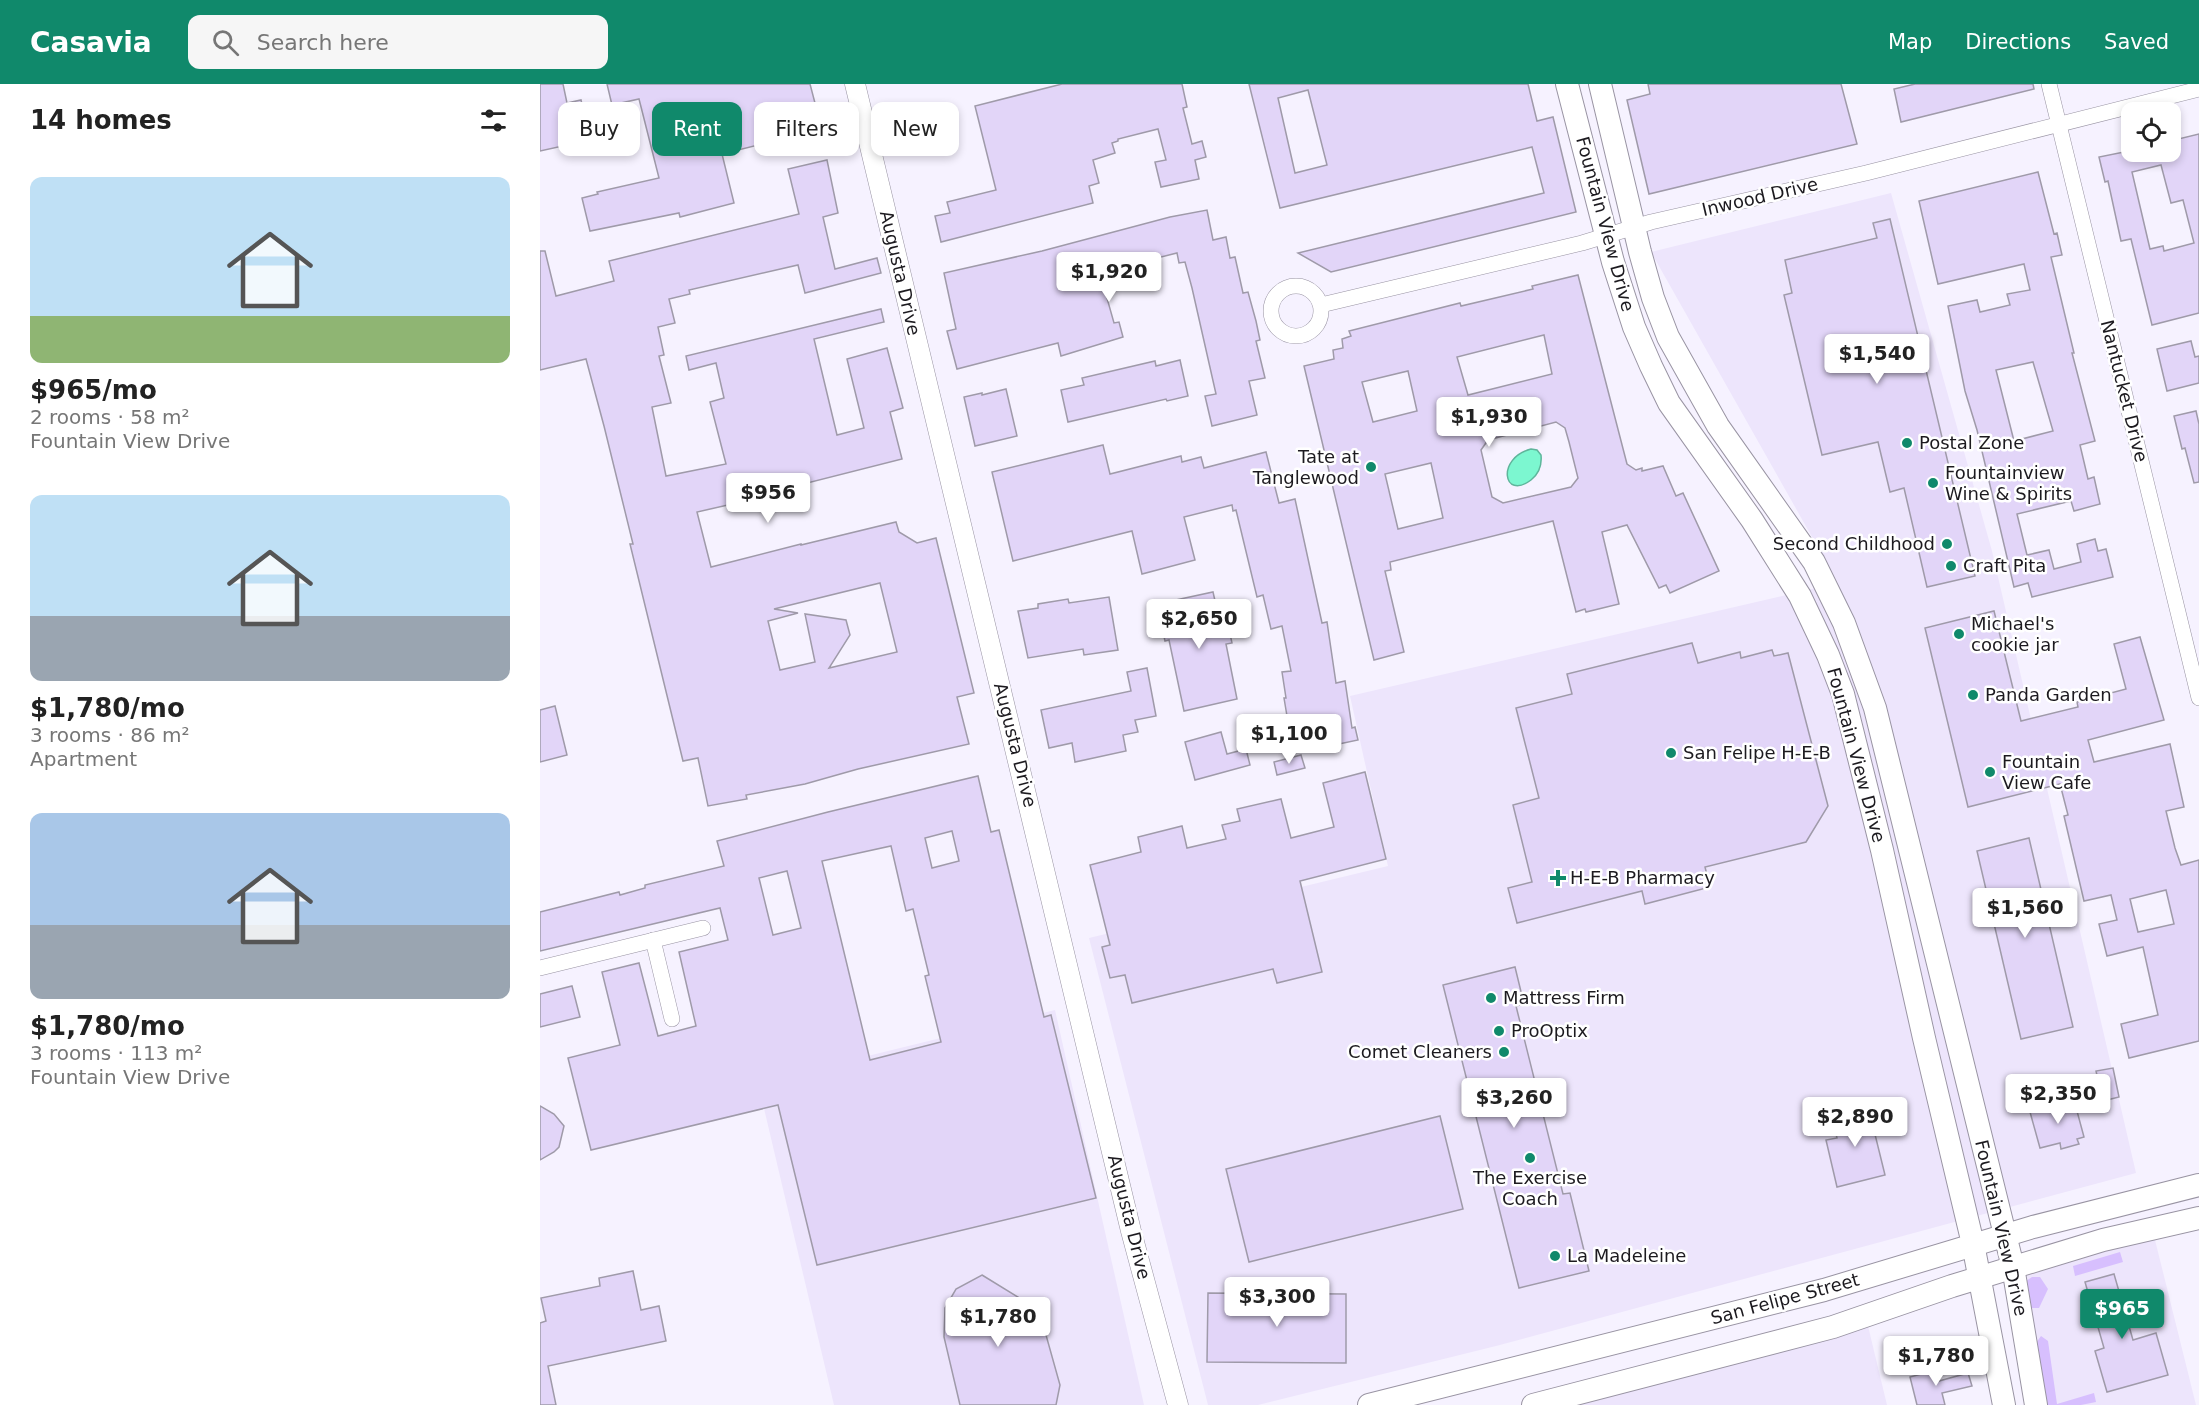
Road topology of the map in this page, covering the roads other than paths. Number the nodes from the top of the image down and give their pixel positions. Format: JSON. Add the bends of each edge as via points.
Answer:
{"nodes":[{"id":1,"x":855,"y":84,"type":"edge"},
{"id":2,"x":1567,"y":84,"type":"edge"},
{"id":3,"x":1600,"y":84,"type":"edge"},
{"id":4,"x":2049,"y":84,"type":"edge"},
{"id":5,"x":2199,"y":89,"type":"edge"},
{"id":6,"x":2058,"y":124,"type":"junction"},
{"id":7,"x":1634,"y":228,"type":"junction"},
{"id":8,"x":1606,"y":235,"type":"junction"},
{"id":9,"x":1321,"y":305,"type":"dead end"},
{"id":10,"x":1757,"y":483,"type":"junction"},
{"id":11,"x":1737,"y":500,"type":"junction"},
{"id":12,"x":1844,"y":623,"type":"junction"},
{"id":13,"x":1816,"y":632,"type":"junction"},
{"id":14,"x":2199,"y":698,"type":"edge"},
{"id":15,"x":702,"y":928,"type":"dead end"},
{"id":16,"x":653,"y":940,"type":"junction"},
{"id":17,"x":540,"y":968,"type":"edge"},
{"id":18,"x":672,"y":1018,"type":"dead end"},
{"id":19,"x":2199,"y":1185,"type":"edge"},
{"id":20,"x":2199,"y":1218,"type":"edge"},
{"id":21,"x":2005,"y":1235,"type":"junction"},
{"id":22,"x":1973,"y":1244,"type":"junction"},
{"id":23,"x":2013,"y":1267,"type":"junction"},
{"id":24,"x":1980,"y":1277,"type":"junction"},
{"id":25,"x":1683,"y":1327,"type":"junction"},
{"id":26,"x":1692,"y":1364,"type":"junction"},
{"id":27,"x":1178,"y":1405,"type":"edge"},
{"id":28,"x":1370,"y":1405,"type":"edge"},
{"id":29,"x":1533,"y":1405,"type":"edge"},
{"id":30,"x":2004,"y":1405,"type":"edge"},
{"id":31,"x":2036,"y":1405,"type":"edge"}],
"edges":[{"from":1,"to":27,"type":"street","name":"Augusta Drive","via":[[1129,1221]]},
{"from":2,"to":8,"type":"main road","name":"Fountain View Drive"},
{"from":3,"to":7,"type":"main road","name":"Fountain View Drive"},
{"from":4,"to":6,"type":"street","name":"Nantucket Drive"},
{"from":5,"to":6,"type":"street","name":"Inwood Drive"},
{"from":6,"to":7,"type":"street","name":"Inwood Drive"},
{"from":6,"to":14,"type":"street","name":"Nantucket Drive"},
{"from":7,"to":8,"type":"street","name":"Inwood Drive"},
{"from":7,"to":10,"type":"main road","name":"Fountain View Drive","via":[[1668,337],[1718,426]]},
{"from":8,"to":9,"type":"street","name":"Inwood Drive"},
{"from":8,"to":11,"type":"main road","name":"Fountain View Drive","via":[[1634,327],[1669,404]]},
{"from":10,"to":11,"type":"main road"},
{"from":10,"to":12,"type":"main road","name":"Fountain View Drive","via":[[1814,562]]},
{"from":11,"to":13,"type":"main road","name":"Fountain View Drive","via":[[1774,552]]},
{"from":12,"to":13,"type":"main road"},
{"from":12,"to":21,"type":"main road","name":"Fountain View Drive","via":[[1875,708]]},
{"from":13,"to":22,"type":"main road","name":"Fountain View Drive","via":[[1843,694],[1862,768]]},
{"from":15,"to":16,"type":"street"},
{"from":16,"to":17,"type":"street"},
{"from":16,"to":18,"type":"street"},
{"from":19,"to":21,"type":"main road","name":"San Felipe Street"},
{"from":20,"to":23,"type":"main road","name":"San Felipe Street","via":[[2103,1240]]},
{"from":21,"to":22,"type":"main road","name":"San Felipe Street"},
{"from":21,"to":23,"type":"main road","name":"Fountain View Drive"},
{"from":22,"to":24,"type":"main road","name":"Fountain View Drive"},
{"from":22,"to":25,"type":"main road","name":"San Felipe Street","via":[[1824,1290]]},
{"from":23,"to":24,"type":"main road","name":"San Felipe Street"},
{"from":23,"to":31,"type":"main road","name":"Fountain View Drive"},
{"from":24,"to":26,"type":"main road","name":"San Felipe Street","via":[[1833,1327]]},
{"from":24,"to":30,"type":"main road","name":"Fountain View Drive"},
{"from":25,"to":26,"type":"main road"},
{"from":25,"to":28,"type":"main road","name":"San Felipe Street"},
{"from":26,"to":29,"type":"main road","name":"San Felipe Street"}]}
